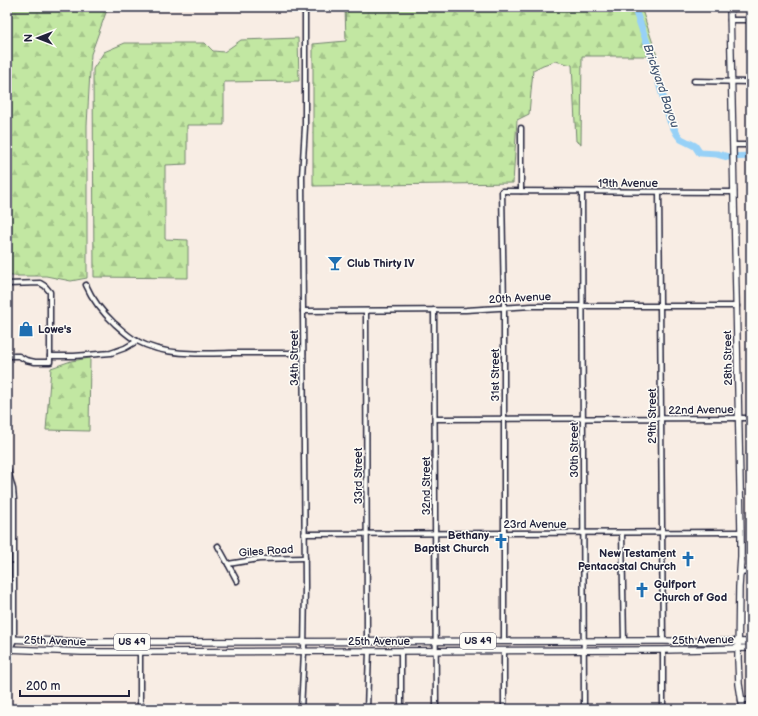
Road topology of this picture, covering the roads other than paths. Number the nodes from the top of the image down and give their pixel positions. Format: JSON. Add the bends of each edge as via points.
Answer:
{"nodes":[{"id":1,"x":305,"y":7,"type":"edge"},
{"id":2,"x":730,"y":7,"type":"edge"},
{"id":3,"x":730,"y":20,"type":"junction"},
{"id":4,"x":751,"y":20,"type":"edge"},
{"id":5,"x":694,"y":81,"type":"dead end"},
{"id":6,"x":732,"y":81,"type":"junction"},
{"id":7,"x":751,"y":82,"type":"edge"},
{"id":8,"x":521,"y":128,"type":"dead end"},
{"id":9,"x":751,"y":145,"type":"edge"},
{"id":10,"x":733,"y":148,"type":"junction"},
{"id":11,"x":521,"y":191,"type":"junction"},
{"id":12,"x":582,"y":192,"type":"junction"},
{"id":13,"x":659,"y":192,"type":"junction"},
{"id":14,"x":734,"y":192,"type":"junction"},
{"id":15,"x":7,"y":284,"type":"edge"},
{"id":16,"x":86,"y":285,"type":"dead end"},
{"id":17,"x":582,"y":306,"type":"junction"},
{"id":18,"x":660,"y":306,"type":"junction"},
{"id":19,"x":737,"y":306,"type":"junction"},
{"id":20,"x":504,"y":307,"type":"junction"},
{"id":21,"x":434,"y":310,"type":"junction"},
{"id":22,"x":303,"y":311,"type":"junction"},
{"id":23,"x":366,"y":311,"type":"junction"},
{"id":24,"x":137,"y":341,"type":"junction"},
{"id":25,"x":303,"y":352,"type":"junction"},
{"id":26,"x":7,"y":356,"type":"edge"},
{"id":27,"x":50,"y":356,"type":"junction"},
{"id":28,"x":739,"y":418,"type":"junction"},
{"id":29,"x":751,"y":418,"type":"edge"},
{"id":30,"x":435,"y":419,"type":"junction"},
{"id":31,"x":504,"y":419,"type":"junction"},
{"id":32,"x":583,"y":419,"type":"junction"},
{"id":33,"x":661,"y":419,"type":"junction"},
{"id":34,"x":7,"y":467,"type":"edge"},
{"id":35,"x":662,"y":532,"type":"junction"},
{"id":36,"x":741,"y":532,"type":"junction"},
{"id":37,"x":504,"y":533,"type":"junction"},
{"id":38,"x":583,"y":533,"type":"junction"},
{"id":39,"x":622,"y":533,"type":"junction"},
{"id":40,"x":304,"y":534,"type":"junction"},
{"id":41,"x":367,"y":534,"type":"junction"},
{"id":42,"x":435,"y":534,"type":"junction"},
{"id":43,"x":218,"y":546,"type":"dead end"},
{"id":44,"x":305,"y":558,"type":"junction"},
{"id":45,"x":228,"y":564,"type":"junction"},
{"id":46,"x":751,"y":572,"type":"edge"},
{"id":47,"x":740,"y":573,"type":"junction"},
{"id":48,"x":237,"y":581,"type":"dead end"},
{"id":49,"x":7,"y":601,"type":"edge"},
{"id":50,"x":7,"y":639,"type":"edge"},
{"id":51,"x":14,"y":640,"type":"junction"},
{"id":52,"x":504,"y":641,"type":"junction"},
{"id":53,"x":584,"y":641,"type":"junction"},
{"id":54,"x":624,"y":641,"type":"junction"},
{"id":55,"x":662,"y":641,"type":"junction"},
{"id":56,"x":82,"y":642,"type":"junction"},
{"id":57,"x":140,"y":642,"type":"junction"},
{"id":58,"x":304,"y":642,"type":"junction"},
{"id":59,"x":367,"y":642,"type":"junction"},
{"id":60,"x":436,"y":642,"type":"junction"},
{"id":61,"x":739,"y":642,"type":"junction"},
{"id":62,"x":751,"y":642,"type":"edge"},
{"id":63,"x":751,"y":648,"type":"edge"},
{"id":64,"x":9,"y":649,"type":"edge"},
{"id":65,"x":739,"y":649,"type":"junction"},
{"id":66,"x":663,"y":650,"type":"junction"},
{"id":67,"x":368,"y":651,"type":"junction"},
{"id":68,"x":402,"y":651,"type":"junction"},
{"id":69,"x":436,"y":651,"type":"junction"},
{"id":70,"x":504,"y":651,"type":"junction"},
{"id":71,"x":584,"y":651,"type":"junction"},
{"id":72,"x":82,"y":652,"type":"junction"},
{"id":73,"x":140,"y":652,"type":"junction"},
{"id":74,"x":304,"y":652,"type":"junction"},
{"id":75,"x":741,"y":700,"type":"junction"},
{"id":76,"x":751,"y":700,"type":"edge"},
{"id":77,"x":140,"y":709,"type":"edge"},
{"id":78,"x":301,"y":709,"type":"edge"},
{"id":79,"x":368,"y":709,"type":"edge"},
{"id":80,"x":401,"y":709,"type":"edge"},
{"id":81,"x":436,"y":709,"type":"edge"},
{"id":82,"x":504,"y":709,"type":"edge"},
{"id":83,"x":584,"y":709,"type":"edge"},
{"id":84,"x":663,"y":709,"type":"edge"},
{"id":85,"x":743,"y":709,"type":"edge"}],
"edges":[{"from":1,"to":22,"type":"street","name":"34th Street"},
{"from":2,"to":3,"type":"main road","name":"28th Street"},
{"from":3,"to":4,"type":"street"},
{"from":3,"to":6,"type":"main road","name":"28th Street"},
{"from":5,"to":6,"type":"street"},
{"from":6,"to":7,"type":"street"},
{"from":6,"to":10,"type":"main road","name":"28th Street"},
{"from":8,"to":11,"type":"street"},
{"from":9,"to":10,"type":"street"},
{"from":10,"to":14,"type":"main road","name":"28th Street"},
{"from":11,"to":12,"type":"street","name":"19th Avenue"},
{"from":11,"to":20,"type":"street","name":"31st Street","via":[[502,191]]},
{"from":12,"to":13,"type":"street","name":"19th Avenue"},
{"from":12,"to":17,"type":"street","name":"30th Street"},
{"from":13,"to":14,"type":"street","name":"19th Avenue"},
{"from":13,"to":18,"type":"street","name":"29th Street"},
{"from":14,"to":19,"type":"main road","name":"28th Street"},
{"from":15,"to":27,"type":"street","via":[[40,283],[50,292]]},
{"from":16,"to":24,"type":"street","via":[[95,303]]},
{"from":17,"to":18,"type":"street","name":"20th Avenue"},
{"from":17,"to":20,"type":"street","name":"20th Avenue"},
{"from":17,"to":32,"type":"street","name":"30th Street"},
{"from":18,"to":19,"type":"street","name":"20th Avenue"},
{"from":18,"to":33,"type":"street","name":"29th Street"},
{"from":19,"to":28,"type":"main road","name":"28th Street"},
{"from":20,"to":21,"type":"street","name":"20th Avenue"},
{"from":20,"to":31,"type":"street","name":"31st Street"},
{"from":21,"to":23,"type":"street","name":"20th Avenue"},
{"from":21,"to":30,"type":"street","name":"32nd Street"},
{"from":22,"to":23,"type":"street","name":"20th Avenue"},
{"from":22,"to":25,"type":"street","name":"34th Street"},
{"from":23,"to":41,"type":"street","name":"33rd Street"},
{"from":24,"to":25,"type":"street","via":[[159,349],[193,354]]},
{"from":24,"to":27,"type":"street","via":[[111,353]]},
{"from":25,"to":40,"type":"street","name":"34th Street"},
{"from":26,"to":27,"type":"street","via":[[19,356],[35,362],[50,362]]},
{"from":28,"to":29,"type":"street","name":"22nd Avenue"},
{"from":28,"to":33,"type":"street","name":"22nd Avenue"},
{"from":28,"to":36,"type":"main road","name":"28th Street"},
{"from":30,"to":31,"type":"street","name":"22nd Avenue"},
{"from":30,"to":42,"type":"street","name":"32nd Street"},
{"from":31,"to":32,"type":"street","name":"22nd Avenue"},
{"from":31,"to":37,"type":"street","name":"31st Street"},
{"from":32,"to":33,"type":"street","name":"22nd Avenue"},
{"from":32,"to":38,"type":"street","name":"30th Street"},
{"from":33,"to":35,"type":"street","name":"29th Street"},
{"from":34,"to":51,"type":"street","via":[[14,500]]},
{"from":35,"to":36,"type":"street","name":"23rd Avenue"},
{"from":35,"to":39,"type":"street","name":"23rd Avenue"},
{"from":35,"to":55,"type":"street","name":"29th Street"},
{"from":36,"to":47,"type":"main road","name":"28th Street"},
{"from":37,"to":38,"type":"street","name":"23rd Avenue"},
{"from":37,"to":42,"type":"street","name":"23rd Avenue"},
{"from":37,"to":52,"type":"street","name":"31st Street"},
{"from":38,"to":39,"type":"street","name":"23rd Avenue"},
{"from":38,"to":53,"type":"street","name":"30th Street"},
{"from":39,"to":54,"type":"street"},
{"from":40,"to":41,"type":"street","name":"23rd Avenue"},
{"from":40,"to":44,"type":"street","name":"34th Street"},
{"from":41,"to":42,"type":"street","name":"23rd Avenue"},
{"from":41,"to":59,"type":"street","name":"33rd Street"},
{"from":42,"to":60,"type":"street","name":"32nd Street"},
{"from":43,"to":45,"type":"street"},
{"from":44,"to":45,"type":"street","name":"Giles Road","via":[[259,559]]},
{"from":44,"to":58,"type":"street","name":"34th Street"},
{"from":45,"to":48,"type":"street"},
{"from":46,"to":47,"type":"street"},
{"from":47,"to":61,"type":"main road","name":"28th Street"},
{"from":49,"to":50,"type":"street"},
{"from":50,"to":51,"type":"main road","name":"25th Avenue","number":"US 49"},
{"from":50,"to":64,"type":"street"},
{"from":51,"to":56,"type":"main road","name":"25th Avenue","number":"US 49"},
{"from":51,"to":64,"type":"street"},
{"from":52,"to":53,"type":"main road","name":"25th Avenue","number":"US 49"},
{"from":52,"to":60,"type":"main road","name":"25th Avenue","number":"US 49"},
{"from":53,"to":54,"type":"main road","name":"25th Avenue","number":"US 49"},
{"from":53,"to":71,"type":"street","name":"30th Street"},
{"from":54,"to":55,"type":"main road","name":"25th Avenue","number":"US 49"},
{"from":55,"to":61,"type":"main road","name":"25th Avenue","number":"US 49"},
{"from":56,"to":57,"type":"main road","name":"25th Avenue","number":"US 49"},
{"from":56,"to":72,"type":"main road"},
{"from":57,"to":58,"type":"main road","name":"25th Avenue","number":"US 49"},
{"from":57,"to":73,"type":"street"},
{"from":58,"to":59,"type":"main road","name":"25th Avenue","number":"US 49"},
{"from":58,"to":74,"type":"street","name":"34th Street"},
{"from":59,"to":60,"type":"main road","name":"25th Avenue","number":"US 49"},
{"from":60,"to":69,"type":"street","name":"32nd Street"},
{"from":61,"to":62,"type":"main road","name":"25th Avenue","number":"US 49"},
{"from":61,"to":65,"type":"main road","name":"28th Street"},
{"from":63,"to":65,"type":"main road","name":"25th Avenue","number":"US 49"},
{"from":64,"to":72,"type":"main road","name":"25th Avenue","number":"US 49"},
{"from":65,"to":66,"type":"main road","name":"25th Avenue","number":"US 49"},
{"from":65,"to":75,"type":"main road","name":"28th Street"},
{"from":66,"to":71,"type":"main road","name":"25th Avenue","number":"US 49"},
{"from":66,"to":84,"type":"street"},
{"from":67,"to":68,"type":"main road","name":"25th Avenue","number":"US 49"},
{"from":67,"to":74,"type":"main road","name":"25th Avenue","number":"US 49"},
{"from":67,"to":79,"type":"street"},
{"from":68,"to":69,"type":"main road","name":"25th Avenue","number":"US 49"},
{"from":68,"to":80,"type":"street"},
{"from":69,"to":70,"type":"main road","name":"25th Avenue","number":"US 49"},
{"from":69,"to":81,"type":"street","name":"32nd Street"},
{"from":70,"to":71,"type":"main road","name":"25th Avenue","number":"US 49"},
{"from":70,"to":82,"type":"street"},
{"from":71,"to":83,"type":"street","name":"30th Street"},
{"from":72,"to":73,"type":"main road","name":"25th Avenue","number":"US 49"},
{"from":73,"to":74,"type":"main road","name":"25th Avenue","number":"US 49"},
{"from":73,"to":77,"type":"street"},
{"from":74,"to":78,"type":"street","name":"34th Street"},
{"from":75,"to":76,"type":"street"},
{"from":75,"to":85,"type":"main road","name":"28th Street"}]}
